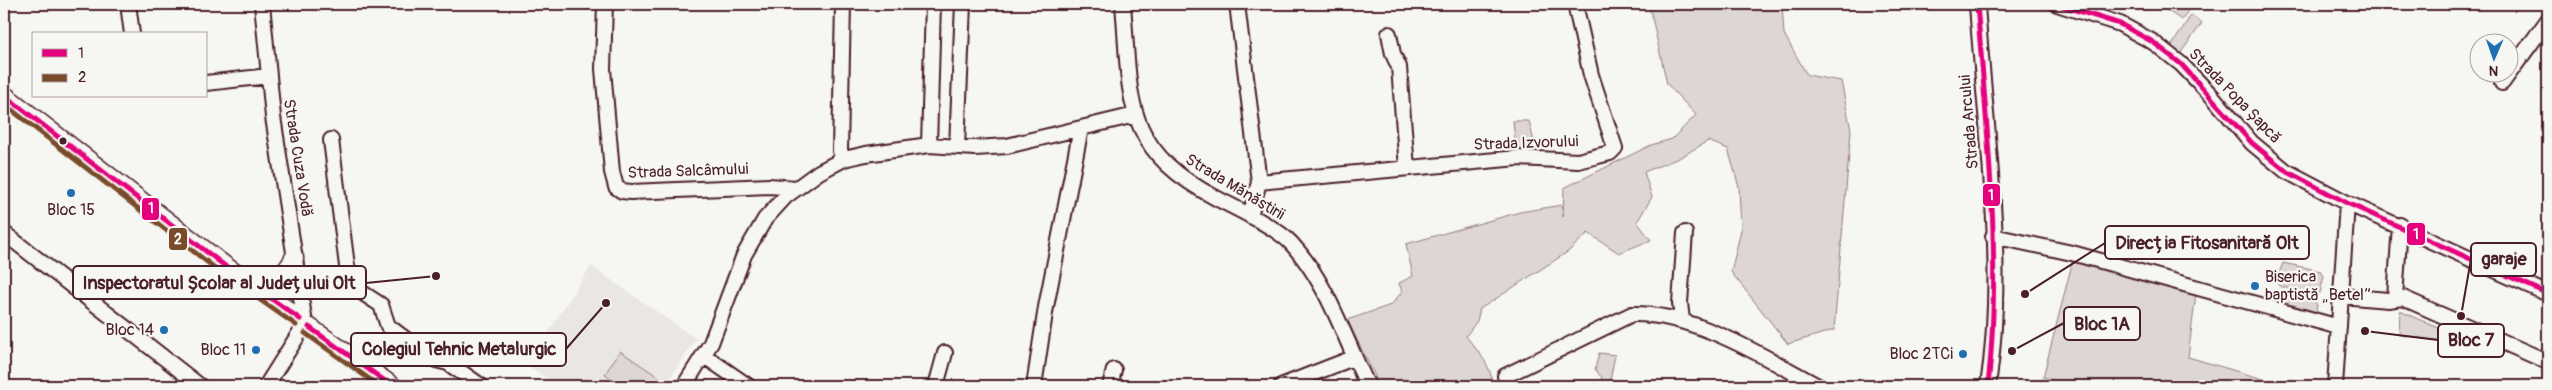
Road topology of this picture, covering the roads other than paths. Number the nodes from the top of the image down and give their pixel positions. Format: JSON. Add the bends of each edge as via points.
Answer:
{"nodes":[{"id":1,"x":128,"y":4,"type":"edge"},
{"id":2,"x":262,"y":4,"type":"edge"},
{"id":3,"x":605,"y":4,"type":"edge"},
{"id":4,"x":843,"y":4,"type":"edge"},
{"id":5,"x":933,"y":4,"type":"edge"},
{"id":6,"x":962,"y":4,"type":"edge"},
{"id":7,"x":1123,"y":4,"type":"edge"},
{"id":8,"x":1237,"y":4,"type":"edge"},
{"id":9,"x":1575,"y":4,"type":"edge"},
{"id":10,"x":1977,"y":4,"type":"edge"},
{"id":11,"x":2058,"y":4,"type":"edge"},
{"id":12,"x":2548,"y":20,"type":"edge"},
{"id":13,"x":132,"y":32,"type":"edge"},
{"id":14,"x":1389,"y":34,"type":"dead end"},
{"id":15,"x":269,"y":76,"type":"junction"},
{"id":16,"x":208,"y":83,"type":"edge"},
{"id":17,"x":2502,"y":83,"type":"dead end"},
{"id":18,"x":4,"y":95,"type":"edge"},
{"id":19,"x":1135,"y":115,"type":"junction"},
{"id":20,"x":1081,"y":128,"type":"junction"},
{"id":21,"x":331,"y":140,"type":"dead end"},
{"id":22,"x":929,"y":145,"type":"junction"},
{"id":23,"x":957,"y":147,"type":"junction"},
{"id":24,"x":844,"y":159,"type":"junction"},
{"id":25,"x":1407,"y":168,"type":"junction"},
{"id":26,"x":1259,"y":182,"type":"junction"},
{"id":27,"x":796,"y":188,"type":"junction"},
{"id":28,"x":2347,"y":203,"type":"junction"},
{"id":29,"x":1250,"y":216,"type":"junction"},
{"id":30,"x":2400,"y":225,"type":"junction"},
{"id":31,"x":1685,"y":233,"type":"dead end"},
{"id":32,"x":4,"y":234,"type":"edge"},
{"id":33,"x":1993,"y":236,"type":"junction"},
{"id":34,"x":294,"y":258,"type":"junction"},
{"id":35,"x":247,"y":281,"type":"junction"},
{"id":36,"x":2548,"y":294,"type":"edge"},
{"id":37,"x":2341,"y":296,"type":"junction"},
{"id":38,"x":2395,"y":298,"type":"junction"},
{"id":39,"x":1682,"y":320,"type":"junction"},
{"id":40,"x":304,"y":323,"type":"junction"},
{"id":41,"x":2339,"y":327,"type":"junction"},
{"id":42,"x":946,"y":353,"type":"dead end"},
{"id":43,"x":703,"y":355,"type":"junction"},
{"id":44,"x":1353,"y":358,"type":"junction"},
{"id":45,"x":2548,"y":362,"type":"edge"},
{"id":46,"x":1114,"y":370,"type":"dead end"},
{"id":47,"x":1505,"y":376,"type":"dead end"},
{"id":48,"x":200,"y":386,"type":"edge"},
{"id":49,"x":266,"y":386,"type":"edge"},
{"id":50,"x":392,"y":386,"type":"edge"},
{"id":51,"x":482,"y":386,"type":"edge"},
{"id":52,"x":684,"y":386,"type":"edge"},
{"id":53,"x":748,"y":386,"type":"edge"},
{"id":54,"x":936,"y":386,"type":"edge"},
{"id":55,"x":1034,"y":386,"type":"edge"},
{"id":56,"x":1110,"y":386,"type":"edge"},
{"id":57,"x":1281,"y":386,"type":"edge"},
{"id":58,"x":1368,"y":386,"type":"edge"},
{"id":59,"x":1818,"y":386,"type":"edge"},
{"id":60,"x":1988,"y":386,"type":"edge"},
{"id":61,"x":2335,"y":386,"type":"edge"}],
"edges":[{"from":1,"to":13,"type":"street"},
{"from":2,"to":15,"type":"street","name":"Strada Cuza Vodă"},
{"from":3,"to":27,"type":"street","name":"Strada Salcâmului","via":[[603,69],[616,187],[631,192],[769,186]]},
{"from":4,"to":24,"type":"street","via":[[840,151]]},
{"from":5,"to":22,"type":"street"},
{"from":6,"to":23,"type":"street"},
{"from":7,"to":19,"type":"street","name":"Strada Mănăstirii"},
{"from":8,"to":26,"type":"street"},
{"from":9,"to":25,"type":"street","name":"Strada Izvorului","via":[[1592,75],[1613,137],[1615,148],[1610,153],[1578,161],[1518,158]]},
{"from":10,"to":33,"type":"street","name":"Strada Arcului"},
{"from":11,"to":28,"type":"street","name":"Strada Popa Șapcă","via":[[2120,24],[2153,42],[2181,64],[2252,143],[2286,171]]},
{"from":12,"to":17,"type":"street"},
{"from":14,"to":25,"type":"street","via":[[1392,54],[1399,66]]},
{"from":15,"to":16,"type":"street"},
{"from":15,"to":34,"type":"street","name":"Strada Cuza Vodă"},
{"from":18,"to":35,"type":"main road"},
{"from":19,"to":20,"type":"street"},
{"from":19,"to":29,"type":"street","name":"Strada Mănăstirii","via":[[1151,148],[1168,166],[1195,187]]},
{"from":20,"to":23,"type":"street","via":[[1007,146]]},
{"from":20,"to":55,"type":"street"},
{"from":21,"to":51,"type":"street","via":[[348,266],[355,288],[381,305],[388,326],[432,358],[448,363]]},
{"from":22,"to":23,"type":"street"},
{"from":22,"to":24,"type":"street"},
{"from":24,"to":27,"type":"street"},
{"from":25,"to":26,"type":"street","name":"Strada Izvorului"},
{"from":26,"to":29,"type":"street"},
{"from":27,"to":43,"type":"street","via":[[765,219],[744,255],[711,343]]},
{"from":28,"to":30,"type":"street","name":"Strada Popa Șapcă"},
{"from":28,"to":37,"type":"street"},
{"from":29,"to":44,"type":"street","name":"Strada Mănăstirii","via":[[1290,241],[1311,268],[1325,292]]},
{"from":30,"to":36,"type":"street","name":"Strada Popa Șapcă"},
{"from":30,"to":38,"type":"street"},
{"from":31,"to":39,"type":"street","via":[[1680,303]]},
{"from":32,"to":48,"type":"street"},
{"from":33,"to":41,"type":"street","via":[[2072,253]]},
{"from":33,"to":60,"type":"street","name":"Strada Arcului","via":[[1995,316]]},
{"from":34,"to":35,"type":"main road","via":[[282,276],[274,281]]},
{"from":34,"to":40,"type":"street","name":"Strada Cuza Vodă"},
{"from":35,"to":40,"type":"main road"},
{"from":37,"to":38,"type":"street"},
{"from":37,"to":41,"type":"street"},
{"from":38,"to":45,"type":"street","via":[[2403,298]]},
{"from":39,"to":47,"type":"street","via":[[1647,313],[1632,314]]},
{"from":39,"to":59,"type":"street","via":[[1786,367]]},
{"from":40,"to":49,"type":"street"},
{"from":40,"to":50,"type":"main road"},
{"from":41,"to":61,"type":"street"},
{"from":42,"to":54,"type":"street"},
{"from":43,"to":52,"type":"street"},
{"from":43,"to":53,"type":"street"},
{"from":44,"to":57,"type":"street"},
{"from":44,"to":58,"type":"street","name":"Strada Mănăstirii"},
{"from":46,"to":56,"type":"street"}]}
